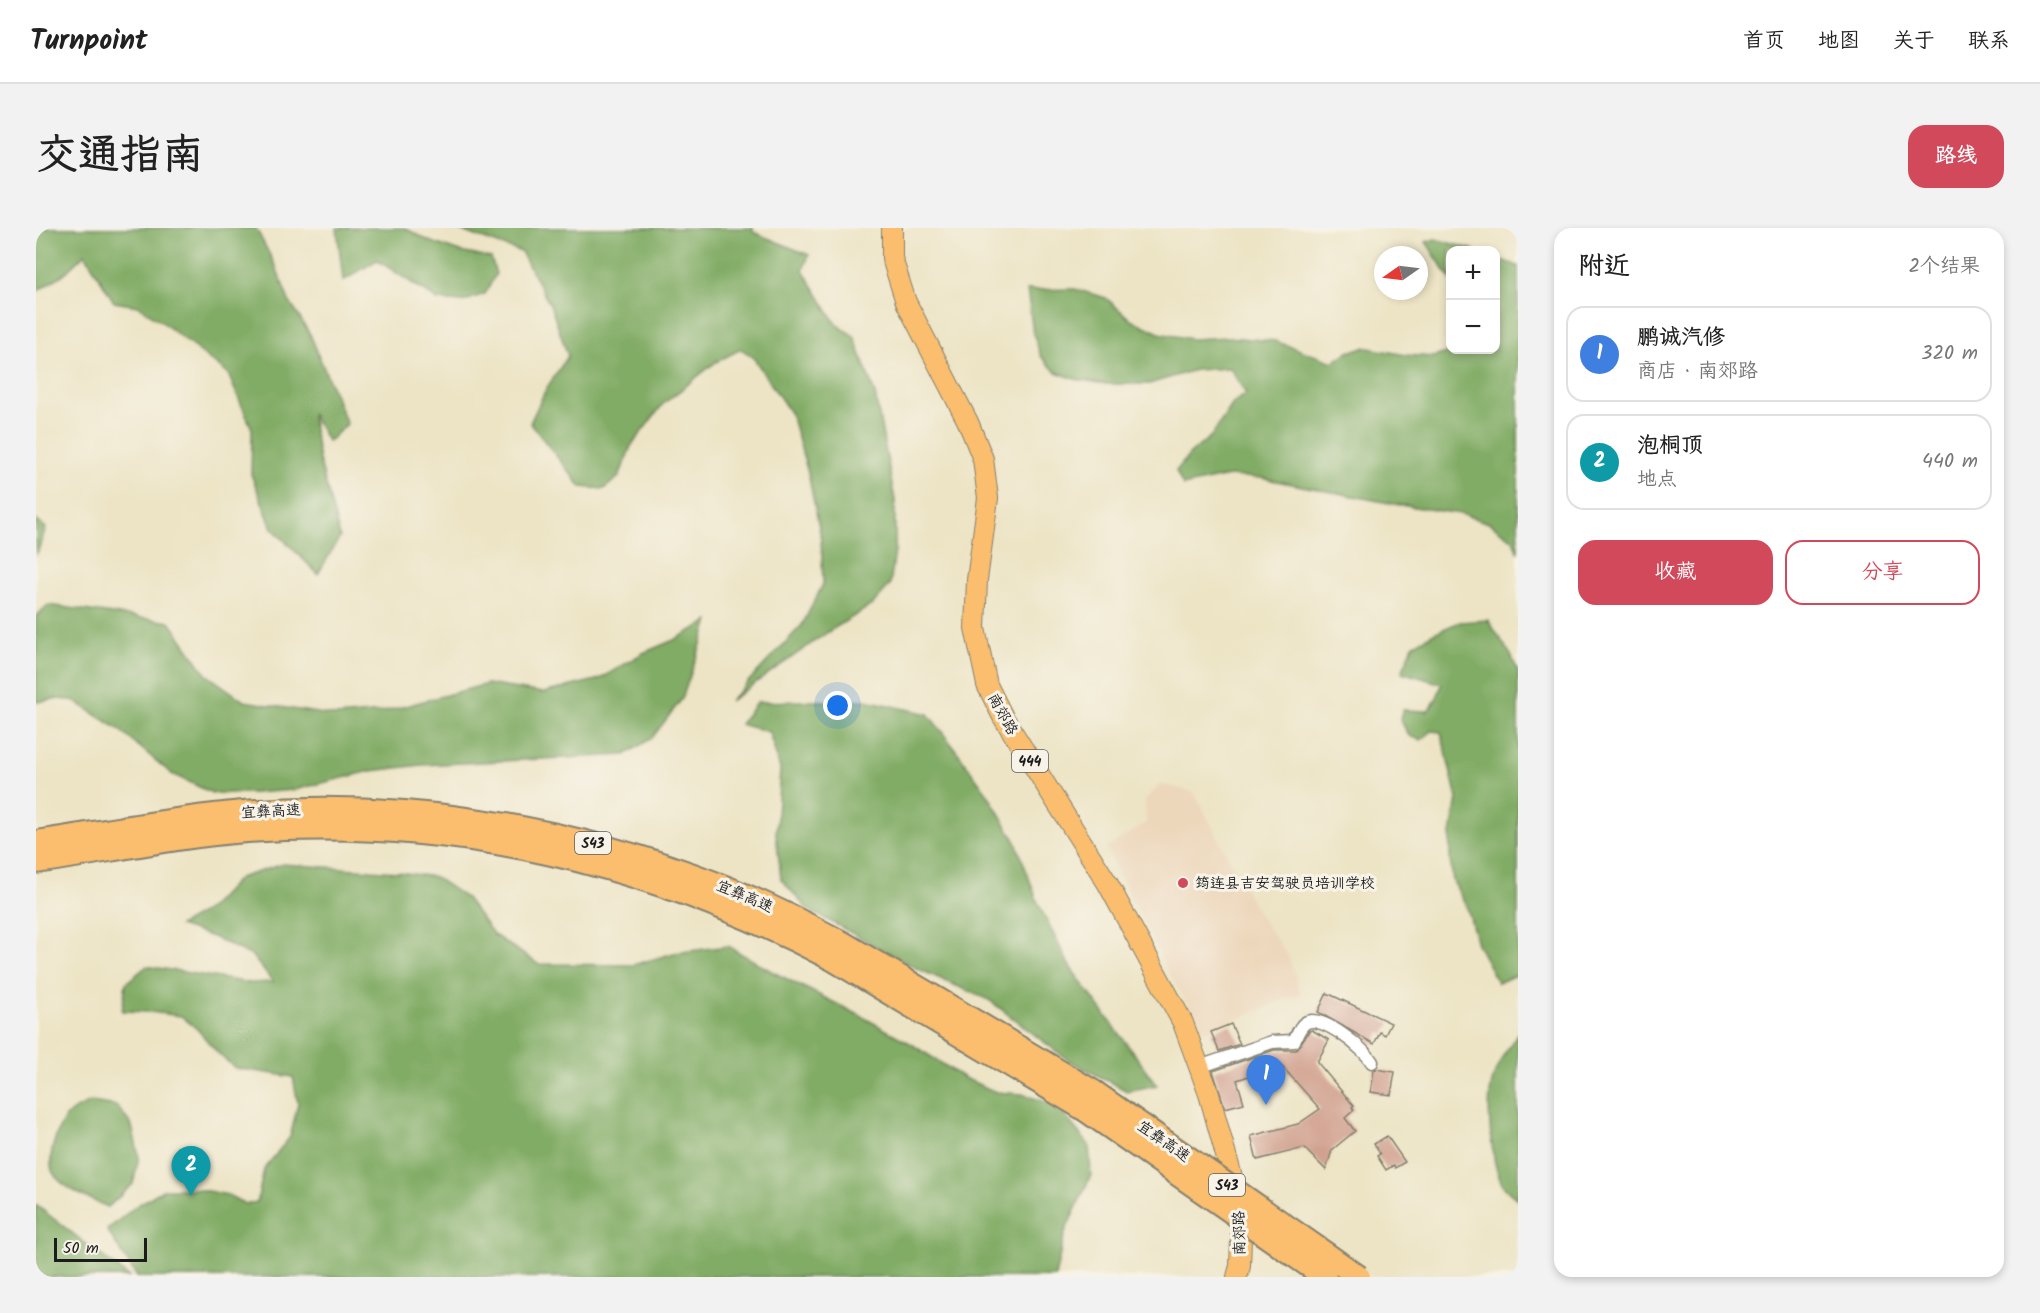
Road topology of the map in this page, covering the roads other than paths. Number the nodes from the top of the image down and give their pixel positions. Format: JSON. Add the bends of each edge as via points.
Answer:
{"nodes":[{"id":1,"x":892,"y":228,"type":"edge"},
{"id":2,"x":36,"y":842,"type":"edge"},
{"id":3,"x":36,"y":862,"type":"edge"},
{"id":4,"x":1372,"y":1062,"type":"dead end"},
{"id":5,"x":1199,"y":1067,"type":"junction"},
{"id":6,"x":1089,"y":1101,"type":"junction"},
{"id":7,"x":1237,"y":1277,"type":"edge"},
{"id":8,"x":1325,"y":1277,"type":"edge"},
{"id":9,"x":1359,"y":1277,"type":"edge"}],
"edges":[{"from":1,"to":5,"type":"main road","name":"南郊路","number":"444","via":[[892,258],[906,302],[968,422],[982,459],[988,498],[975,628],[987,686],[1108,884],[1183,1023]]},
{"from":2,"to":6,"type":"highway","name":"宜彝高速","number":"S43","via":[[204,816],[323,809],[459,818],[591,843],[720,885],[803,922],[843,943]]},
{"from":3,"to":6,"type":"highway","name":"宜彝高速","number":"S43","via":[[206,835],[324,828],[412,832],[555,854],[672,887],[794,939]]},
{"from":4,"to":5,"type":"street","via":[[1358,1045],[1319,1021],[1309,1021],[1294,1041],[1272,1042]]},
{"from":5,"to":7,"type":"main road","name":"南郊路","number":"444","via":[[1242,1213]]},
{"from":6,"to":8,"type":"highway","name":"宜彝高速","number":"S43","bridge":true},
{"from":6,"to":9,"type":"highway","name":"宜彝高速","number":"S43","bridge":true}]}
